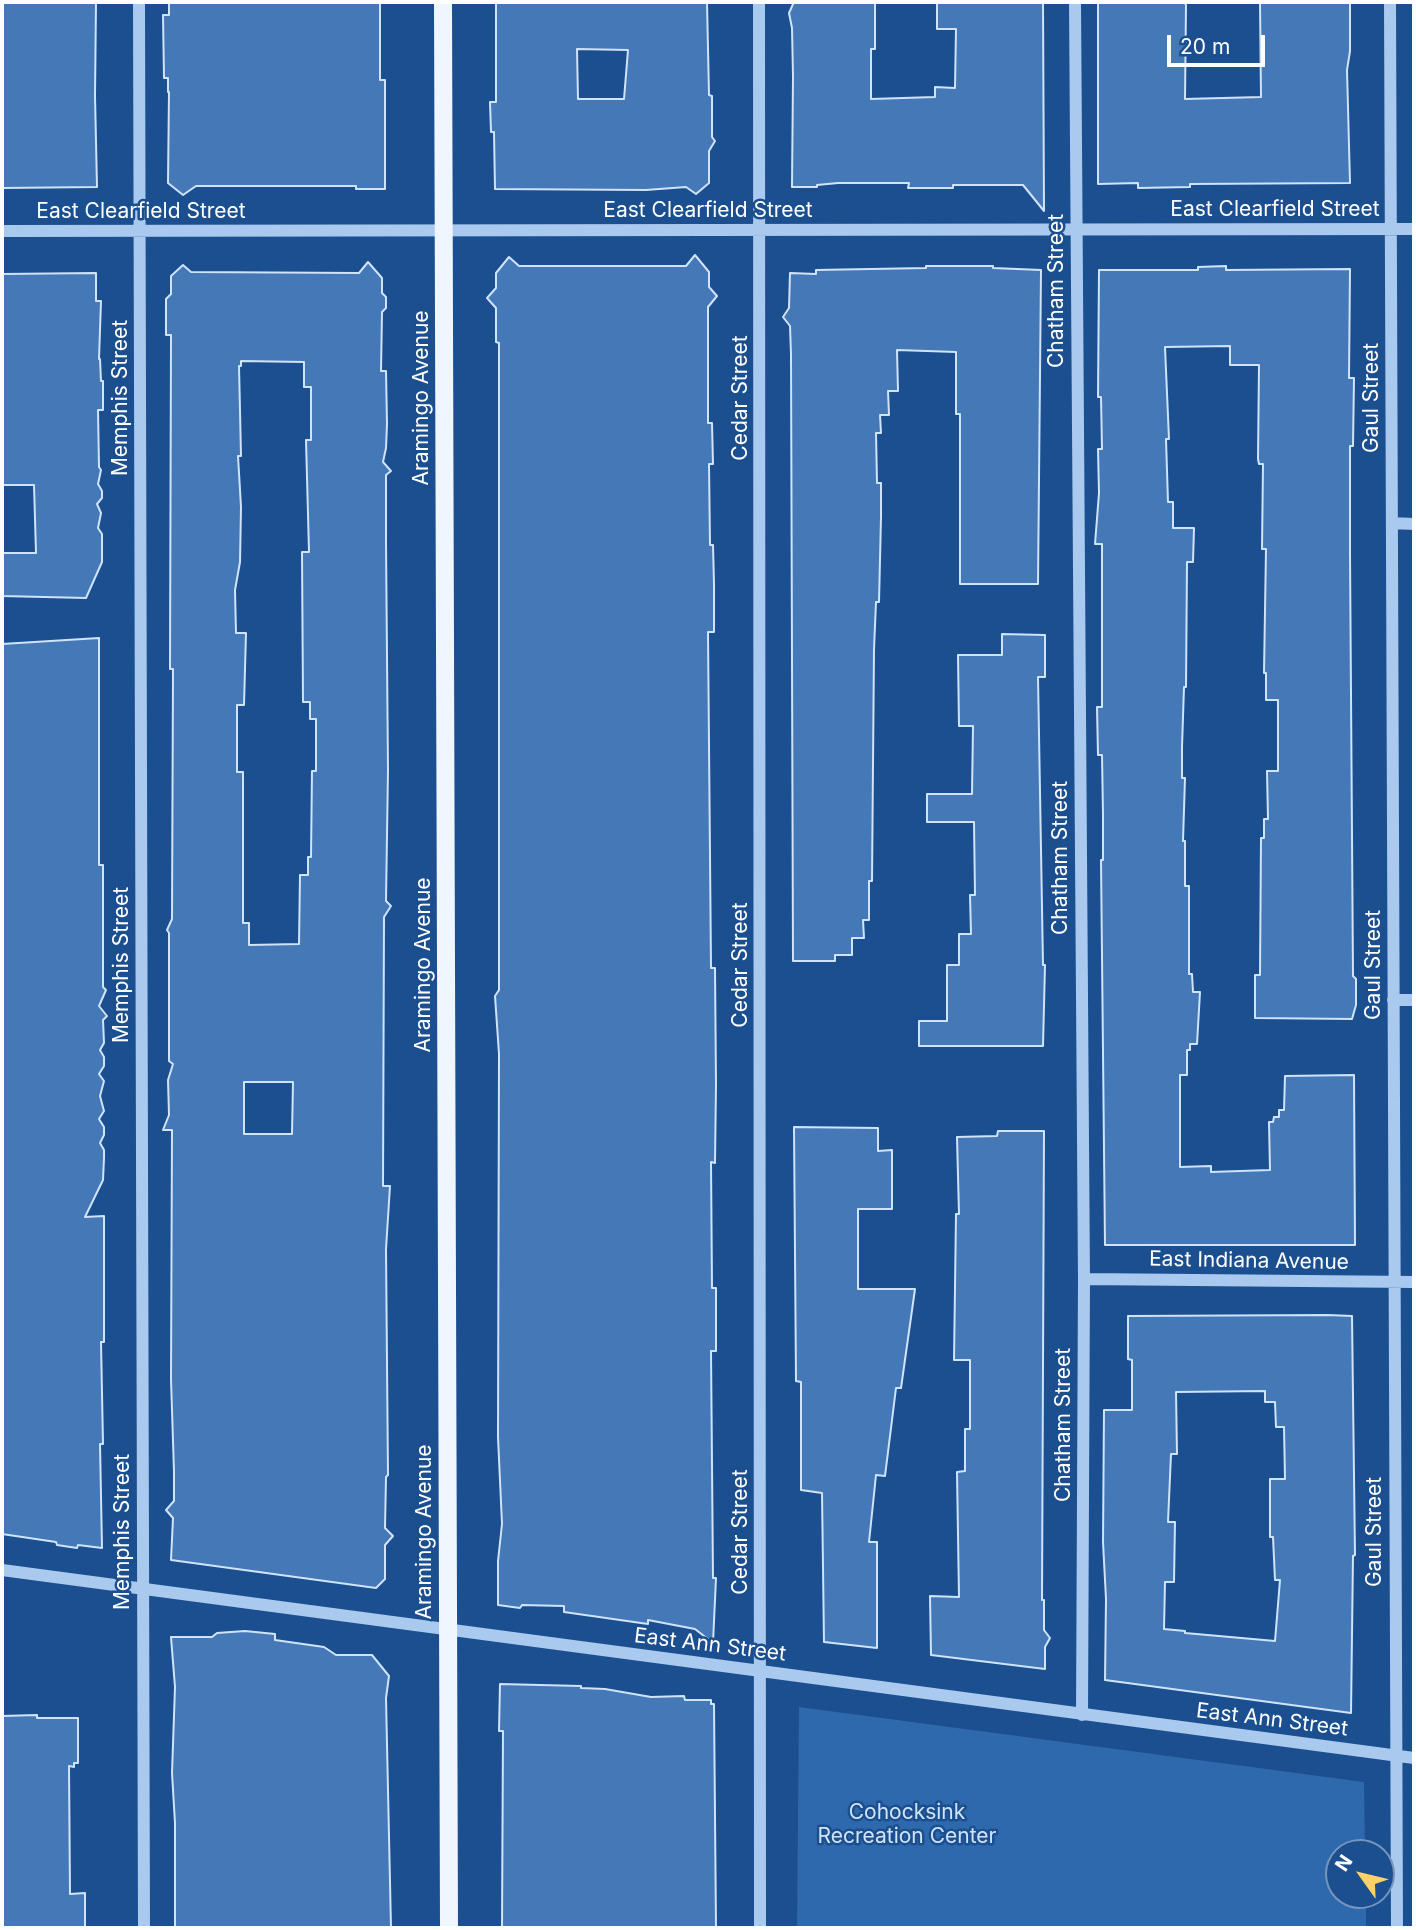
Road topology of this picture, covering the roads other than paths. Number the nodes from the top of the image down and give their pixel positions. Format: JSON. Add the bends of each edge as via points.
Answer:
{"nodes":[{"id":1,"x":139,"y":2,"type":"edge"},
{"id":2,"x":443,"y":2,"type":"edge"},
{"id":3,"x":759,"y":2,"type":"edge"},
{"id":4,"x":1075,"y":2,"type":"edge"},
{"id":5,"x":1390,"y":2,"type":"edge"},
{"id":6,"x":1075,"y":229,"type":"junction"},
{"id":7,"x":1391,"y":229,"type":"junction"},
{"id":8,"x":1414,"y":229,"type":"edge"},
{"id":9,"x":761,"y":230,"type":"junction"},
{"id":10,"x":2,"y":231,"type":"edge"},
{"id":11,"x":139,"y":231,"type":"junction"},
{"id":12,"x":444,"y":232,"type":"junction"},
{"id":13,"x":1392,"y":523,"type":"junction"},
{"id":14,"x":1414,"y":524,"type":"edge"},
{"id":15,"x":1393,"y":1000,"type":"junction"},
{"id":16,"x":1414,"y":1000,"type":"edge"},
{"id":17,"x":1084,"y":1279,"type":"junction"},
{"id":18,"x":1393,"y":1282,"type":"junction"},
{"id":19,"x":1414,"y":1282,"type":"edge"},
{"id":20,"x":2,"y":1570,"type":"edge"},
{"id":21,"x":143,"y":1590,"type":"junction"},
{"id":22,"x":448,"y":1630,"type":"junction"},
{"id":23,"x":761,"y":1671,"type":"junction"},
{"id":24,"x":1082,"y":1715,"type":"junction"},
{"id":25,"x":1396,"y":1756,"type":"junction"},
{"id":26,"x":1414,"y":1758,"type":"edge"},
{"id":27,"x":144,"y":1928,"type":"edge"},
{"id":28,"x":449,"y":1928,"type":"edge"},
{"id":29,"x":760,"y":1928,"type":"edge"},
{"id":30,"x":1397,"y":1928,"type":"edge"}],
"edges":[{"from":1,"to":11,"type":"street","name":"Memphis Street"},
{"from":2,"to":12,"type":"main road","name":"Aramingo Avenue"},
{"from":3,"to":9,"type":"street","name":"Cedar Street"},
{"from":4,"to":6,"type":"street","name":"Chatham Street"},
{"from":5,"to":7,"type":"street","name":"Gaul Street"},
{"from":6,"to":7,"type":"street","name":"East Clearfield Street"},
{"from":6,"to":9,"type":"street","name":"East Clearfield Street"},
{"from":6,"to":17,"type":"street","name":"Chatham Street"},
{"from":7,"to":8,"type":"street","name":"East Clearfield Street"},
{"from":7,"to":13,"type":"street","name":"Gaul Street"},
{"from":9,"to":12,"type":"street","name":"East Clearfield Street"},
{"from":9,"to":23,"type":"street","name":"Cedar Street"},
{"from":10,"to":11,"type":"street","name":"East Clearfield Street"},
{"from":11,"to":12,"type":"street","name":"East Clearfield Street"},
{"from":11,"to":21,"type":"street","name":"Memphis Street"},
{"from":12,"to":22,"type":"main road","name":"Aramingo Avenue"},
{"from":13,"to":14,"type":"street"},
{"from":13,"to":15,"type":"street","name":"Gaul Street"},
{"from":15,"to":16,"type":"street"},
{"from":15,"to":18,"type":"street","name":"Gaul Street"},
{"from":17,"to":18,"type":"street","name":"East Indiana Avenue"},
{"from":17,"to":24,"type":"street","name":"Chatham Street"},
{"from":18,"to":19,"type":"street","name":"East Indiana Avenue"},
{"from":18,"to":25,"type":"street","name":"Gaul Street"},
{"from":20,"to":21,"type":"street","name":"East Ann Street"},
{"from":21,"to":22,"type":"street","name":"East Ann Street"},
{"from":21,"to":27,"type":"street","name":"Memphis Street"},
{"from":22,"to":23,"type":"street","name":"East Ann Street"},
{"from":22,"to":28,"type":"main road","name":"Aramingo Avenue"},
{"from":23,"to":24,"type":"street","name":"East Ann Street"},
{"from":23,"to":29,"type":"street","name":"Cedar Street"},
{"from":24,"to":25,"type":"street","name":"East Ann Street"},
{"from":25,"to":26,"type":"street","name":"East Ann Street"},
{"from":25,"to":30,"type":"street","name":"Gaul Street"}]}
